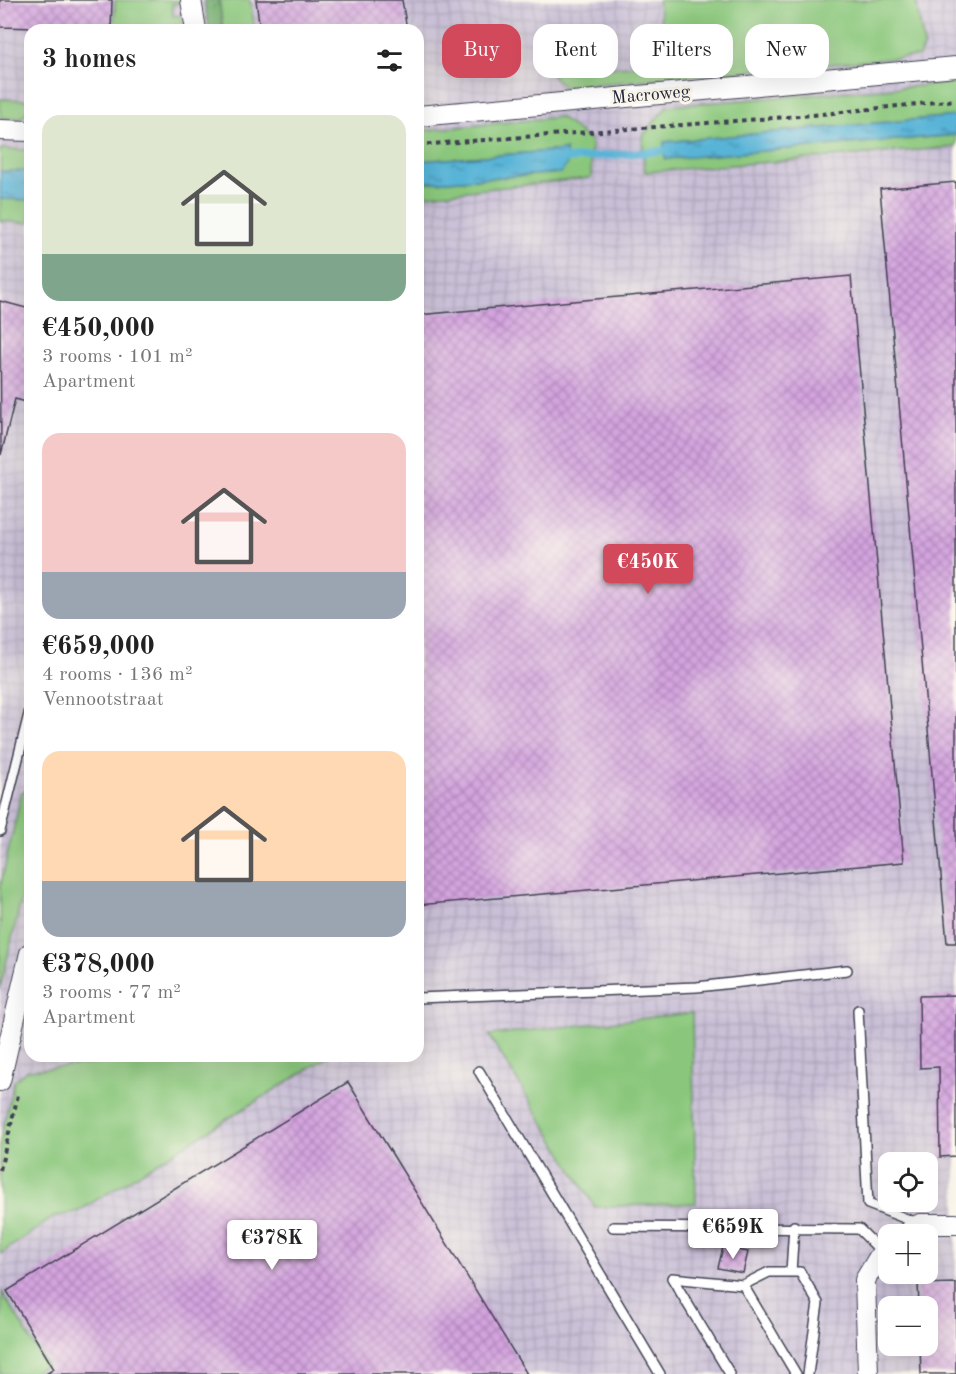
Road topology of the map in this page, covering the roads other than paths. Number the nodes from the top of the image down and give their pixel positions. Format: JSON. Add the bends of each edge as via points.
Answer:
{"nodes":[{"id":1,"x":191,"y":0,"type":"edge"},
{"id":2,"x":195,"y":24,"type":"edge"},
{"id":3,"x":956,"y":67,"type":"edge"},
{"id":4,"x":424,"y":115,"type":"edge"},
{"id":5,"x":0,"y":130,"type":"edge"},
{"id":6,"x":24,"y":131,"type":"edge"},
{"id":7,"x":24,"y":734,"type":"edge"},
{"id":8,"x":0,"y":831,"type":"edge"},
{"id":9,"x":847,"y":970,"type":"dead end"},
{"id":10,"x":24,"y":979,"type":"edge"},
{"id":11,"x":424,"y":998,"type":"edge"},
{"id":12,"x":858,"y":1010,"type":"dead end"},
{"id":13,"x":479,"y":1071,"type":"dead end"},
{"id":14,"x":0,"y":1081,"type":"edge"},
{"id":15,"x":904,"y":1224,"type":"edge"},
{"id":16,"x":956,"y":1224,"type":"edge"},
{"id":17,"x":794,"y":1226,"type":"junction"},
{"id":18,"x":938,"y":1226,"type":"edge"},
{"id":19,"x":613,"y":1227,"type":"dead end"},
{"id":20,"x":878,"y":1244,"type":"edge"},
{"id":21,"x":878,"y":1260,"type":"edge"},
{"id":22,"x":791,"y":1272,"type":"junction"},
{"id":23,"x":743,"y":1285,"type":"junction"},
{"id":24,"x":660,"y":1374,"type":"edge"},
{"id":25,"x":730,"y":1374,"type":"edge"},
{"id":26,"x":796,"y":1374,"type":"edge"},
{"id":27,"x":808,"y":1374,"type":"edge"},
{"id":28,"x":868,"y":1374,"type":"edge"}],
"edges":[{"from":1,"to":2,"type":"street"},
{"from":3,"to":4,"type":"street","name":"Macroweg"},
{"from":5,"to":6,"type":"street"},
{"from":7,"to":8,"type":"lane"},
{"from":9,"to":11,"type":"lane","via":[[697,987]]},
{"from":10,"to":14,"type":"street"},
{"from":12,"to":15,"type":"lane","via":[[868,1204]]},
{"from":13,"to":24,"type":"lane"},
{"from":16,"to":18,"type":"street"},
{"from":17,"to":19,"type":"lane"},
{"from":17,"to":20,"type":"lane","via":[[859,1229]]},
{"from":17,"to":22,"type":"lane"},
{"from":21,"to":28,"type":"street","via":[[865,1280]]},
{"from":22,"to":23,"type":"lane","via":[[769,1272]]},
{"from":22,"to":27,"type":"lane","via":[[800,1272],[818,1303]]},
{"from":23,"to":25,"type":"lane","via":[[672,1278]]},
{"from":23,"to":26,"type":"lane"}]}
